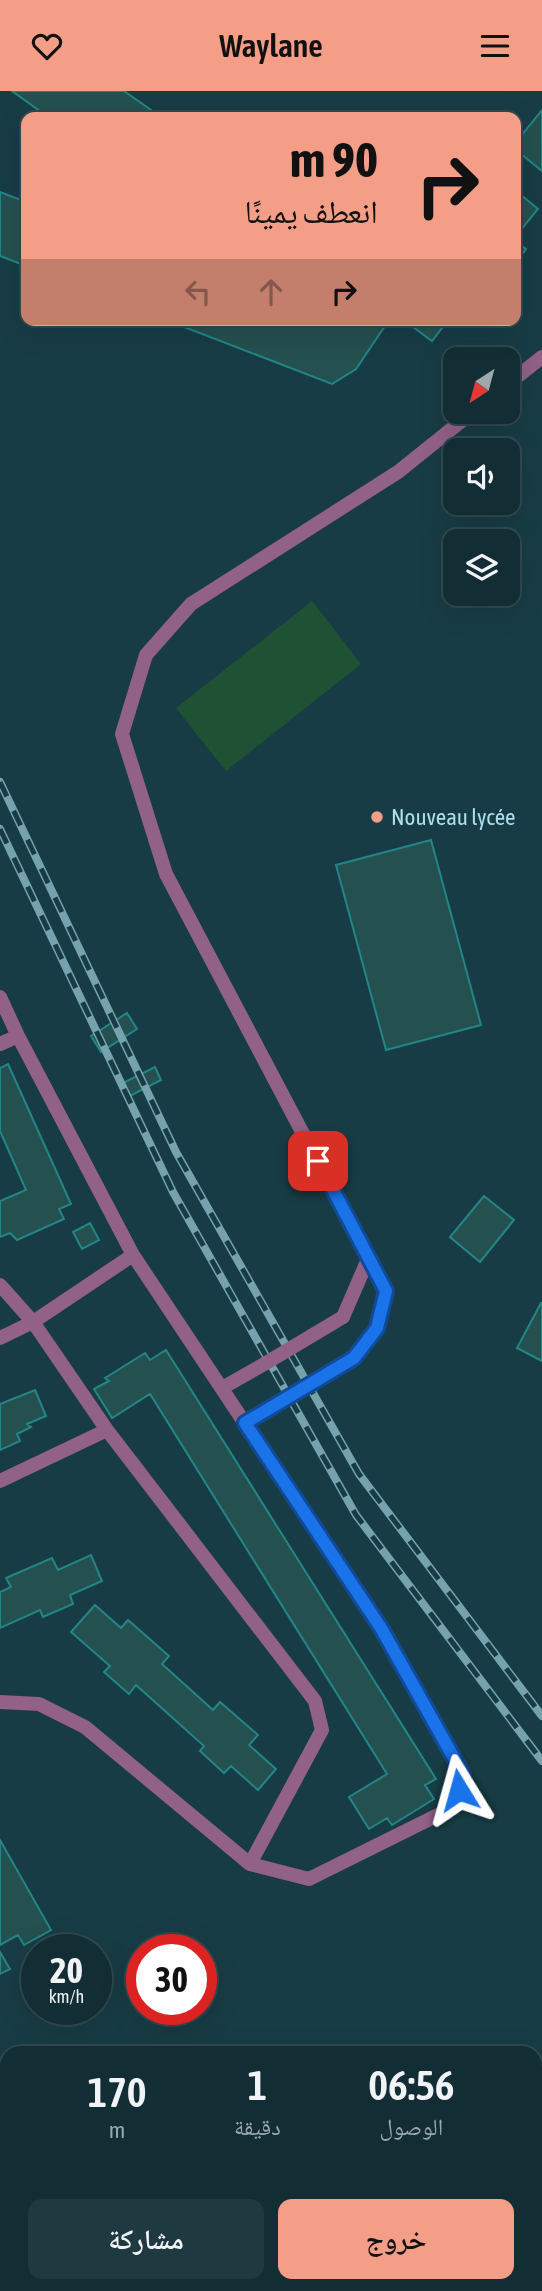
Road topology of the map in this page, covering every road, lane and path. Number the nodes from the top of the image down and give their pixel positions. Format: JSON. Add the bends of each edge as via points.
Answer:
{"nodes":[{"id":1,"x":542,"y":357,"type":"edge"},
{"id":2,"x":520,"y":374,"type":"edge"},
{"id":3,"x":458,"y":424,"type":"edge"},
{"id":4,"x":0,"y":997,"type":"edge"},
{"id":5,"x":18,"y":1036,"type":"junction"},
{"id":6,"x":0,"y":1044,"type":"edge"},
{"id":7,"x":133,"y":1255,"type":"junction"},
{"id":8,"x":369,"y":1257,"type":"junction"},
{"id":9,"x":0,"y":1285,"type":"edge"},
{"id":10,"x":33,"y":1322,"type":"junction"},
{"id":11,"x":0,"y":1338,"type":"edge"},
{"id":12,"x":222,"y":1388,"type":"junction"},
{"id":13,"x":245,"y":1423,"type":"junction"},
{"id":14,"x":107,"y":1430,"type":"junction"},
{"id":15,"x":0,"y":1481,"type":"edge"},
{"id":16,"x":0,"y":1702,"type":"edge"},
{"id":17,"x":250,"y":1864,"type":"junction"}],
"edges":[{"from":1,"to":2,"type":"street"},
{"from":3,"to":8,"type":"street","via":[[398,472],[191,604],[146,655],[122,734],[166,874]]},
{"from":4,"to":5,"type":"street"},
{"from":5,"to":6,"type":"street"},
{"from":5,"to":7,"type":"street"},
{"from":7,"to":10,"type":"street"},
{"from":7,"to":12,"type":"street"},
{"from":8,"to":12,"type":"street","bridge":true,"via":[[343,1317]]},
{"from":8,"to":13,"type":"street","bridge":true,"via":[[386,1291],[377,1328],[354,1358]]},
{"from":9,"to":10,"type":"street"},
{"from":10,"to":11,"type":"street"},
{"from":10,"to":14,"type":"street"},
{"from":12,"to":13,"type":"street"},
{"from":13,"to":17,"type":"street","via":[[381,1628],[463,1774],[454,1807],[309,1879]]},
{"from":14,"to":15,"type":"street"},
{"from":14,"to":17,"type":"street","via":[[315,1701],[322,1730]]},
{"from":16,"to":17,"type":"street","via":[[39,1704],[85,1727]]}]}
